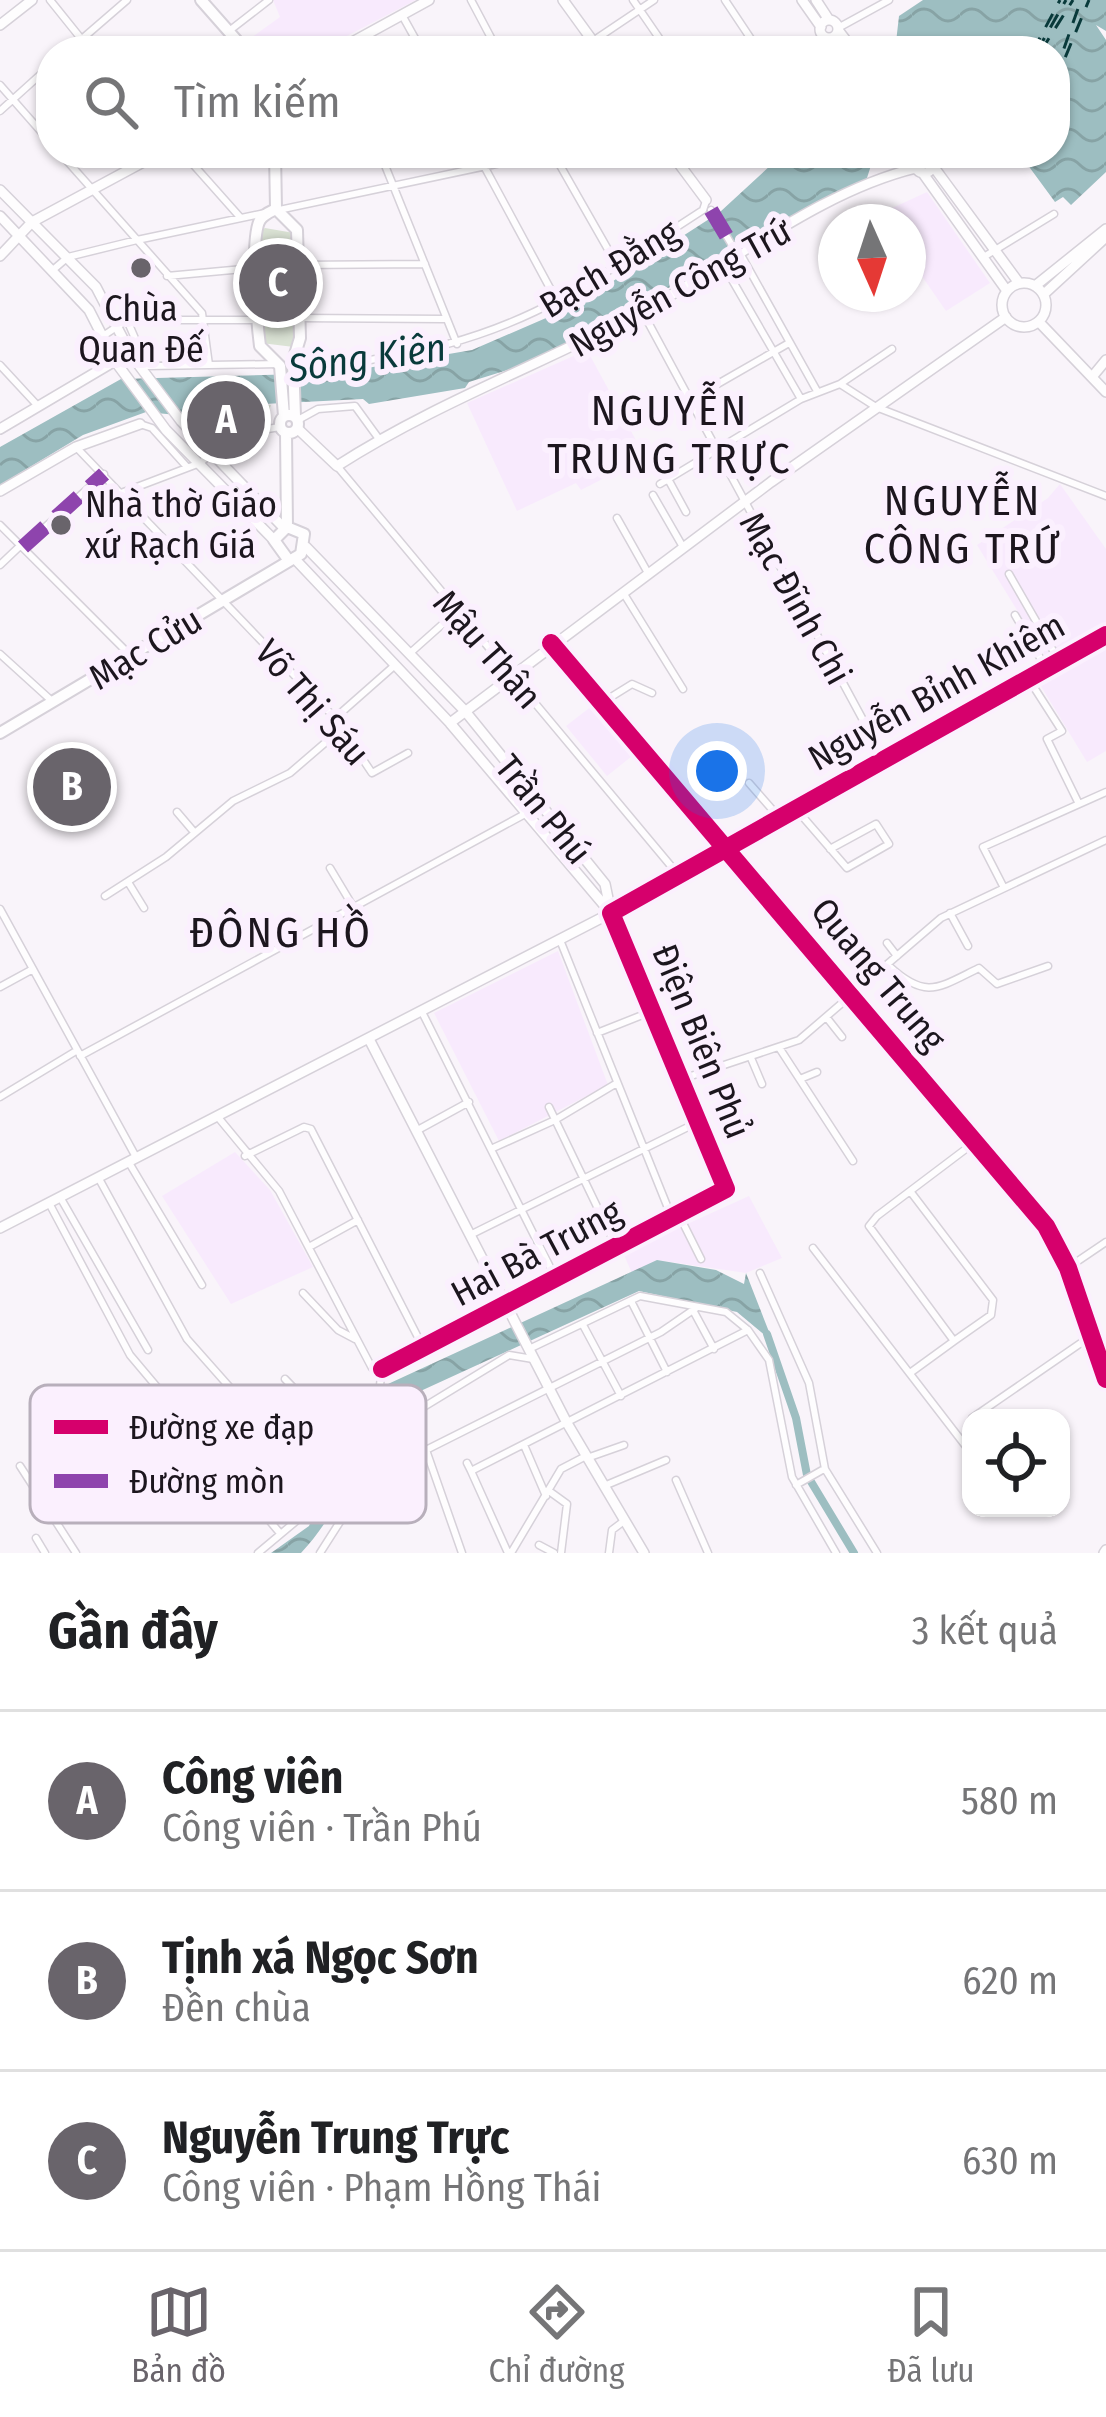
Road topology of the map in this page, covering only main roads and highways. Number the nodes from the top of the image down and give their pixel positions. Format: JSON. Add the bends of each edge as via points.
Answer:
{"nodes":[{"id":1,"x":32,"y":0,"type":"edge"},
{"id":2,"x":201,"y":0,"type":"edge"},
{"id":3,"x":429,"y":0,"type":"edge"},
{"id":4,"x":563,"y":0,"type":"edge"},
{"id":5,"x":802,"y":0,"type":"edge"},
{"id":6,"x":816,"y":0,"type":"edge"},
{"id":7,"x":0,"y":25,"type":"edge"},
{"id":8,"x":830,"y":30,"type":"junction"},
{"id":9,"x":233,"y":36,"type":"edge"},
{"id":10,"x":364,"y":36,"type":"edge"},
{"id":11,"x":590,"y":36,"type":"edge"},
{"id":12,"x":832,"y":36,"type":"edge"},
{"id":13,"x":837,"y":36,"type":"edge"},
{"id":14,"x":134,"y":168,"type":"edge"},
{"id":15,"x":275,"y":168,"type":"edge"},
{"id":16,"x":683,"y":168,"type":"edge"},
{"id":17,"x":903,"y":168,"type":"edge"},
{"id":18,"x":917,"y":168,"type":"edge"},
{"id":19,"x":935,"y":168,"type":"edge"},
{"id":20,"x":0,"y":190,"type":"edge"},
{"id":21,"x":708,"y":205,"type":"road end"},
{"id":22,"x":276,"y":209,"type":"junction"},
{"id":23,"x":0,"y":216,"type":"edge"},
{"id":24,"x":32,"y":222,"type":"junction"},
{"id":25,"x":1106,"y":233,"type":"edge"},
{"id":26,"x":18,"y":234,"type":"junction"},
{"id":27,"x":987,"y":255,"type":"junction"},
{"id":28,"x":0,"y":256,"type":"edge"},
{"id":29,"x":1019,"y":283,"type":"junction"},
{"id":30,"x":1007,"y":290,"type":"junction"},
{"id":31,"x":1040,"y":290,"type":"junction"},
{"id":32,"x":1006,"y":317,"type":"junction"},
{"id":33,"x":1039,"y":322,"type":"junction"},
{"id":34,"x":284,"y":360,"type":"junction"},
{"id":35,"x":1106,"y":360,"type":"edge"},
{"id":36,"x":117,"y":365,"type":"junction"},
{"id":37,"x":1092,"y":377,"type":"junction"},
{"id":38,"x":1106,"y":392,"type":"edge"},
{"id":39,"x":290,"y":420,"type":"junction"},
{"id":40,"x":140,"y":424,"type":"road end"},
{"id":41,"x":0,"y":429,"type":"edge"},
{"id":42,"x":337,"y":466,"type":"joint"},
{"id":43,"x":0,"y":491,"type":"edge"},
{"id":44,"x":286,"y":527,"type":"junction"},
{"id":45,"x":274,"y":540,"type":"junction"},
{"id":46,"x":306,"y":547,"type":"junction"},
{"id":47,"x":290,"y":558,"type":"junction"},
{"id":48,"x":1106,"y":635,"type":"edge"},
{"id":49,"x":409,"y":654,"type":"junction"},
{"id":50,"x":394,"y":666,"type":"junction"},
{"id":51,"x":465,"y":711,"type":"junction"},
{"id":52,"x":450,"y":723,"type":"junction"},
{"id":53,"x":0,"y":733,"type":"edge"},
{"id":54,"x":528,"y":790,"type":"junction"},
{"id":55,"x":514,"y":800,"type":"junction"},
{"id":56,"x":726,"y":844,"type":"junction"},
{"id":57,"x":611,"y":913,"type":"junction"},
{"id":58,"x":369,"y":1040,"type":"junction"},
{"id":59,"x":0,"y":1228,"type":"edge"},
{"id":60,"x":1106,"y":1379,"type":"edge"},
{"id":61,"x":644,"y":1553,"type":"edge"}],
"edges":[{"from":1,"to":7,"type":"main road"},
{"from":2,"to":9,"type":"main road"},
{"from":3,"to":10,"type":"main road"},
{"from":4,"to":11,"type":"main road"},
{"from":5,"to":8,"type":"main road"},
{"from":6,"to":8,"type":"main road"},
{"from":8,"to":12,"type":"main road"},
{"from":8,"to":13,"type":"main road"},
{"from":14,"to":24,"type":"main road"},
{"from":15,"to":22,"type":"main road"},
{"from":16,"to":21,"type":"main road"},
{"from":17,"to":42,"type":"main road","name":"Nguyễn Công Trứ"},
{"from":18,"to":27,"type":"main road"},
{"from":19,"to":27,"type":"main road"},
{"from":20,"to":24,"type":"main road","name":"Trần Phú"},
{"from":22,"to":34,"type":"main road","via":[[295,223],[298,265],[299,317]]},
{"from":22,"to":34,"type":"main road","via":[[258,224],[258,320],[260,346]]},
{"from":23,"to":26,"type":"main road","name":"Trần Phú"},
{"from":24,"to":26,"type":"main road"},
{"from":24,"to":44,"type":"main road","name":"Trần Phú","via":[[97,287],[123,322],[132,356],[181,421]]},
{"from":25,"to":31,"type":"main road"},
{"from":26,"to":28,"type":"main road"},
{"from":26,"to":36,"type":"main road","name":"Trần Phú","via":[[89,310]]},
{"from":27,"to":29,"type":"main road"},
{"from":27,"to":30,"type":"main road"},
{"from":29,"to":30,"type":"main road"},
{"from":29,"to":31,"type":"main road"},
{"from":30,"to":32,"type":"main road"},
{"from":31,"to":33,"type":"main road","via":[[1046,308]]},
{"from":32,"to":33,"type":"main road","via":[[1018,326]]},
{"from":32,"to":51,"type":"main road"},
{"from":33,"to":37,"type":"main road"},
{"from":34,"to":39,"type":"main road"},
{"from":35,"to":37,"type":"main road"},
{"from":36,"to":41,"type":"main road"},
{"from":36,"to":45,"type":"main road","name":"Trần Phú","via":[[166,430]]},
{"from":37,"to":38,"type":"main road"},
{"from":39,"to":42,"type":"main road","name":"Mậu Thân"},
{"from":39,"to":44,"type":"main road"},
{"from":40,"to":43,"type":"main road","via":[[76,447]]},
{"from":44,"to":45,"type":"main road"},
{"from":44,"to":46,"type":"main road","name":"Trần Phú","via":[[304,534]]},
{"from":45,"to":47,"type":"main road","name":"Trần Phú"},
{"from":46,"to":47,"type":"main road","name":"Mạc Cửu"},
{"from":46,"to":49,"type":"main road","name":"Trần Phú"},
{"from":47,"to":50,"type":"main road","name":"Trần Phú"},
{"from":47,"to":53,"type":"main road","name":"Mạc Cửu"},
{"from":48,"to":56,"type":"main road","name":"Nguyễn Bỉnh Khiêm"},
{"from":49,"to":50,"type":"main road"},
{"from":49,"to":51,"type":"main road","name":"Trần Phú"},
{"from":50,"to":52,"type":"main road","name":"Trần Phú"},
{"from":51,"to":52,"type":"main road"},
{"from":51,"to":54,"type":"main road","name":"Trần Phú"},
{"from":52,"to":55,"type":"main road","name":"Trần Phú"},
{"from":54,"to":55,"type":"main road"},
{"from":54,"to":57,"type":"main road","name":"Trần Phú","via":[[605,884]]},
{"from":55,"to":57,"type":"main road","name":"Trần Phú"},
{"from":56,"to":57,"type":"main road","name":"Nguyễn Bỉnh Khiêm"},
{"from":56,"to":60,"type":"main road","name":"Quang Trung","via":[[1046,1226]]},
{"from":57,"to":58,"type":"main road","name":"Nguyễn Bỉnh Khiêm"},
{"from":58,"to":59,"type":"main road","name":"Nguyễn Bỉnh Khiêm"},
{"from":58,"to":61,"type":"main road","via":[[567,1423]]}]}
